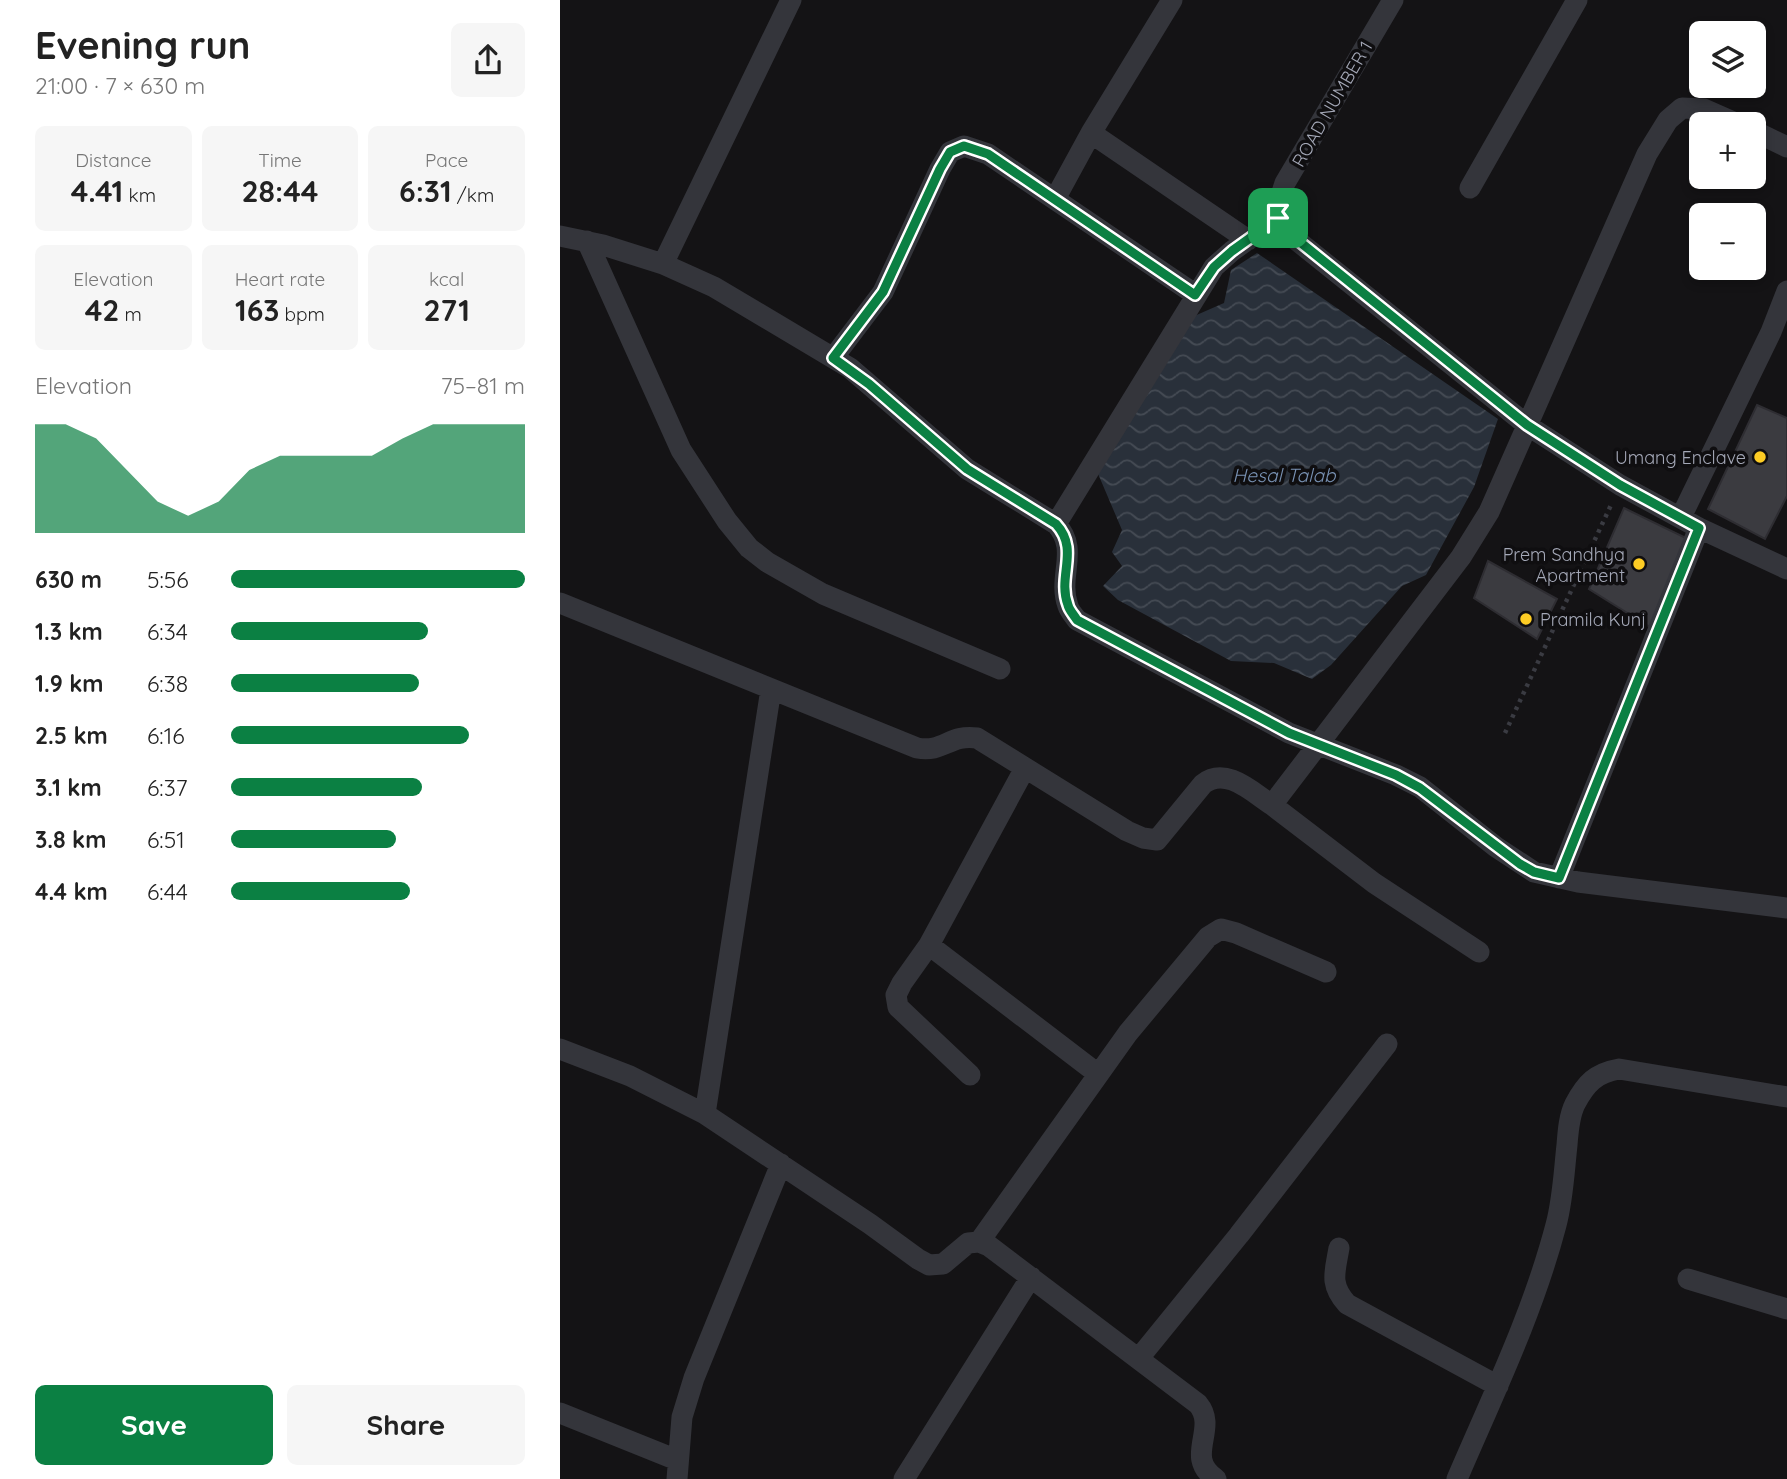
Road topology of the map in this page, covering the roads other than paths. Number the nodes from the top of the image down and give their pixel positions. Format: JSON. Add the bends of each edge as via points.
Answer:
{"nodes":[{"id":1,"x":791,"y":0,"type":"edge"},
{"id":2,"x":1172,"y":0,"type":"edge"},
{"id":3,"x":1393,"y":0,"type":"edge"},
{"id":4,"x":1577,"y":0,"type":"edge"},
{"id":5,"x":1711,"y":112,"type":"edge"},
{"id":6,"x":1091,"y":134,"type":"junction"},
{"id":7,"x":1766,"y":135,"type":"edge"},
{"id":8,"x":1785,"y":141,"type":"edge"},
{"id":9,"x":1470,"y":188,"type":"dead end"},
{"id":10,"x":1055,"y":199,"type":"junction"},
{"id":11,"x":1278,"y":218,"type":"junction"},
{"id":12,"x":560,"y":236,"type":"edge"},
{"id":13,"x":1248,"y":240,"type":"junction"},
{"id":14,"x":587,"y":241,"type":"junction"},
{"id":15,"x":663,"y":264,"type":"junction"},
{"id":16,"x":1787,"y":291,"type":"edge"},
{"id":17,"x":1195,"y":295,"type":"junction"},
{"id":18,"x":833,"y":358,"type":"junction"},
{"id":19,"x":1527,"y":425,"type":"junction"},
{"id":20,"x":1690,"y":522,"type":"junction"},
{"id":21,"x":1056,"y":524,"type":"junction"},
{"id":22,"x":1787,"y":569,"type":"edge"},
{"id":23,"x":560,"y":603,"type":"edge"},
{"id":24,"x":1000,"y":670,"type":"dead end"},
{"id":25,"x":771,"y":689,"type":"junction"},
{"id":26,"x":1317,"y":744,"type":"junction"},
{"id":27,"x":1025,"y":768,"type":"junction"},
{"id":28,"x":1272,"y":805,"type":"junction"},
{"id":29,"x":1559,"y":878,"type":"junction"},
{"id":30,"x":1787,"y":908,"type":"edge"},
{"id":31,"x":929,"y":945,"type":"junction"},
{"id":32,"x":1479,"y":952,"type":"dead end"},
{"id":33,"x":1326,"y":972,"type":"dead end"},
{"id":34,"x":1387,"y":1044,"type":"dead end"},
{"id":35,"x":560,"y":1049,"type":"edge"},
{"id":36,"x":1098,"y":1074,"type":"junction"},
{"id":37,"x":970,"y":1075,"type":"dead end"},
{"id":38,"x":1787,"y":1097,"type":"edge"},
{"id":39,"x":705,"y":1114,"type":"junction"},
{"id":40,"x":781,"y":1164,"type":"junction"},
{"id":41,"x":979,"y":1242,"type":"junction"},
{"id":42,"x":1339,"y":1248,"type":"dead end"},
{"id":43,"x":1031,"y":1277,"type":"junction"},
{"id":44,"x":1688,"y":1279,"type":"dead end"},
{"id":45,"x":1787,"y":1309,"type":"edge"},
{"id":46,"x":1139,"y":1358,"type":"junction"},
{"id":47,"x":1498,"y":1386,"type":"junction"},
{"id":48,"x":560,"y":1413,"type":"edge"},
{"id":49,"x":677,"y":1469,"type":"edge"},
{"id":50,"x":904,"y":1479,"type":"edge"},
{"id":51,"x":1216,"y":1479,"type":"edge"},
{"id":52,"x":1458,"y":1479,"type":"edge"}],
"edges":[{"from":1,"to":15,"type":"street"},
{"from":2,"to":6,"type":"street"},
{"from":3,"to":11,"type":"street","name":"ROAD NUMBER 1","via":[[1285,183]]},
{"from":4,"to":9,"type":"street"},
{"from":5,"to":19,"type":"street","via":[[1682,108],[1668,120],[1647,155]]},
{"from":6,"to":10,"type":"street"},
{"from":6,"to":13,"type":"street"},
{"from":7,"to":8,"type":"street"},
{"from":10,"to":17,"type":"street"},
{"from":10,"to":18,"type":"street","via":[[976,148],[964,146],[950,152],[883,292]]},
{"from":11,"to":13,"type":"street"},
{"from":11,"to":19,"type":"street","via":[[1290,234]]},
{"from":12,"to":14,"type":"street"},
{"from":13,"to":17,"type":"street","via":[[1214,267]]},
{"from":14,"to":15,"type":"street"},
{"from":14,"to":24,"type":"street","via":[[681,450],[749,548],[823,594]]},
{"from":15,"to":18,"type":"street","via":[[714,287]]},
{"from":16,"to":20,"type":"street"},
{"from":17,"to":21,"type":"street"},
{"from":18,"to":21,"type":"street","via":[[967,469]]},
{"from":19,"to":20,"type":"street","via":[[1620,485]]},
{"from":19,"to":26,"type":"street","via":[[1489,512],[1461,557]]},
{"from":20,"to":22,"type":"street"},
{"from":20,"to":29,"type":"street"},
{"from":21,"to":26,"type":"street","via":[[1067,541],[1065,589],[1077,620]]},
{"from":23,"to":25,"type":"street"},
{"from":25,"to":27,"type":"street","via":[[917,748],[929,750],[963,736],[977,738]]},
{"from":25,"to":39,"type":"street"},
{"from":26,"to":28,"type":"street"},
{"from":26,"to":29,"type":"street","via":[[1420,788],[1520,864]]},
{"from":27,"to":28,"type":"street","via":[[1143,838],[1157,840],[1210,778],[1234,780]]},
{"from":27,"to":31,"type":"street"},
{"from":28,"to":32,"type":"street","via":[[1374,883]]},
{"from":29,"to":30,"type":"street"},
{"from":31,"to":36,"type":"street"},
{"from":31,"to":37,"type":"street","via":[[902,983],[896,995],[898,1007]]},
{"from":33,"to":36,"type":"street","via":[[1221,929],[1191,956]]},
{"from":34,"to":46,"type":"street"},
{"from":35,"to":39,"type":"street","via":[[630,1076]]},
{"from":36,"to":41,"type":"street"},
{"from":38,"to":47,"type":"street","via":[[1619,1069],[1602,1072],[1589,1083],[1569,1123],[1562,1199],[1553,1237],[1532,1304]]},
{"from":39,"to":40,"type":"street"},
{"from":40,"to":41,"type":"street","via":[[929,1265],[943,1264],[968,1243]]},
{"from":40,"to":49,"type":"street","via":[[694,1378],[682,1417]]},
{"from":41,"to":43,"type":"street"},
{"from":42,"to":47,"type":"street","via":[[1334,1280],[1336,1292],[1347,1304]]},
{"from":43,"to":46,"type":"street"},
{"from":43,"to":50,"type":"street"},
{"from":44,"to":45,"type":"street"},
{"from":46,"to":51,"type":"street","via":[[1205,1412],[1201,1458],[1205,1472]]},
{"from":47,"to":52,"type":"street"},
{"from":48,"to":49,"type":"street"}]}
